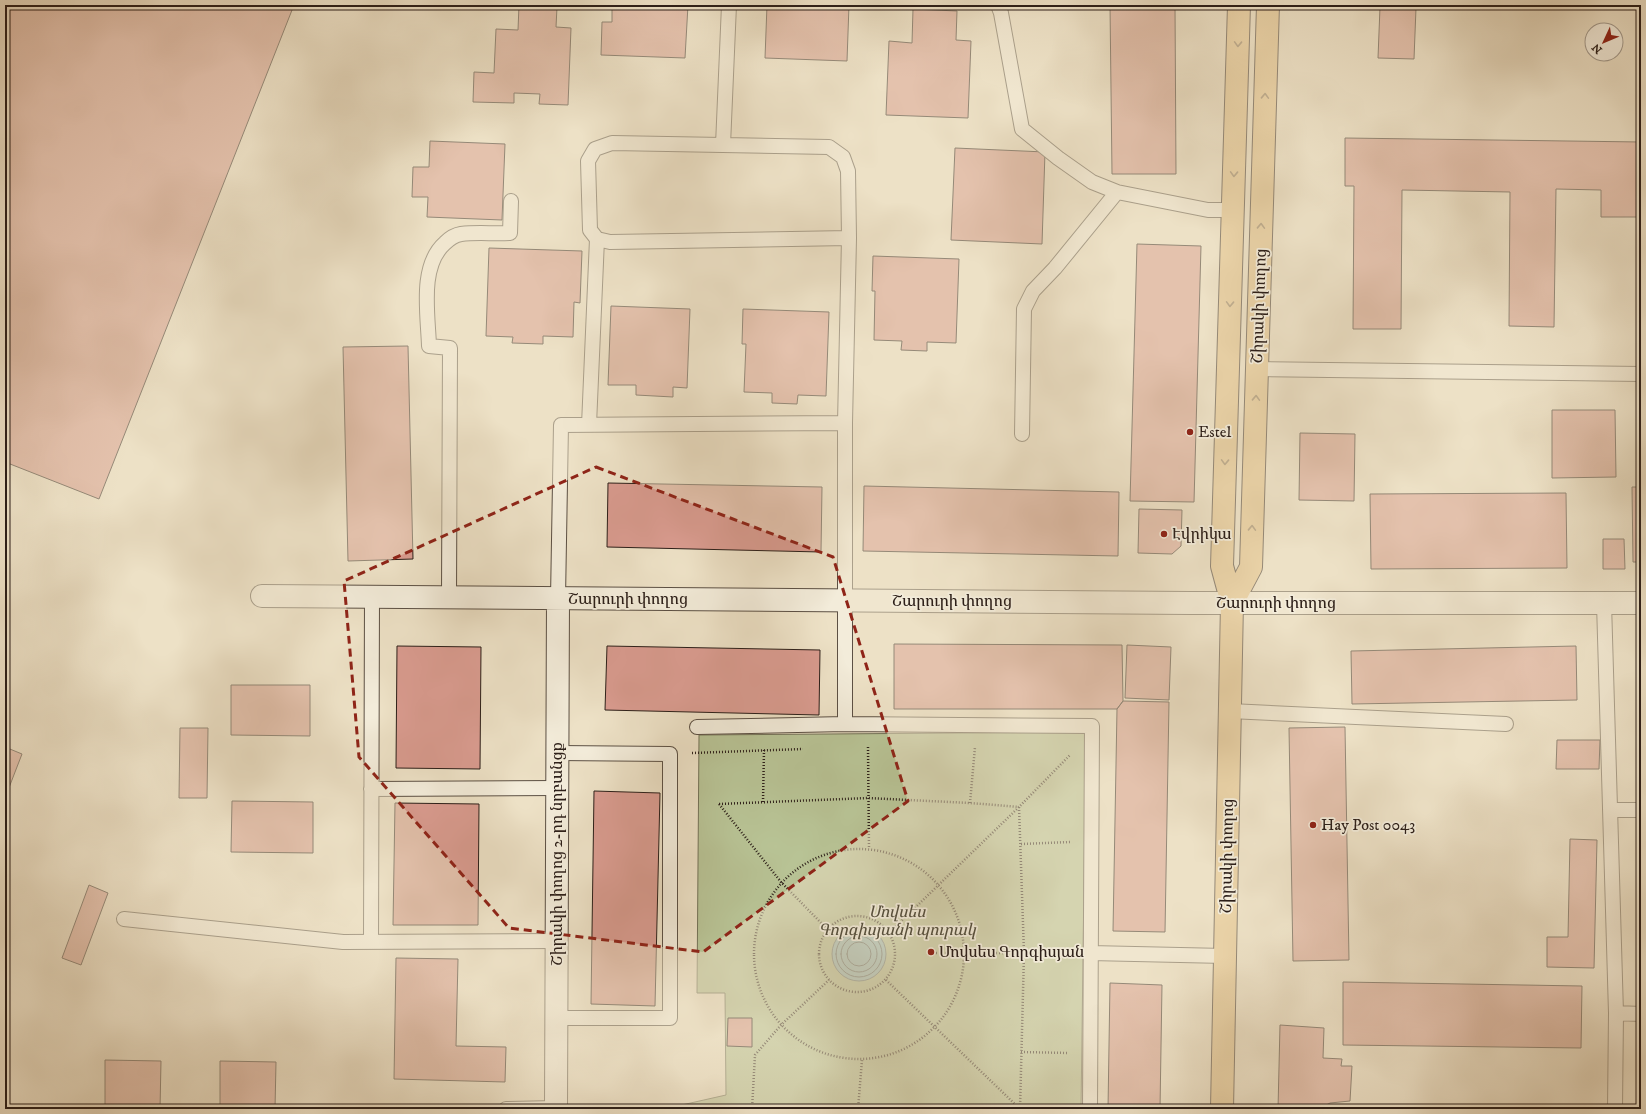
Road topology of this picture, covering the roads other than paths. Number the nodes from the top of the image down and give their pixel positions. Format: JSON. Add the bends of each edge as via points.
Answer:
{"nodes":[{"id":1,"x":729,"y":5,"type":"edge"},
{"id":2,"x":998,"y":5,"type":"edge"},
{"id":3,"x":1239,"y":5,"type":"edge"},
{"id":4,"x":1268,"y":5,"type":"edge"},
{"id":5,"x":723,"y":145,"type":"junction"},
{"id":6,"x":1117,"y":192,"type":"junction"},
{"id":7,"x":511,"y":201,"type":"dead end"},
{"id":8,"x":1232,"y":210,"type":"junction"},
{"id":9,"x":849,"y":238,"type":"junction"},
{"id":10,"x":597,"y":239,"type":"junction"},
{"id":11,"x":1257,"y":369,"type":"junction"},
{"id":12,"x":1641,"y":374,"type":"edge"},
{"id":13,"x":845,"y":423,"type":"junction"},
{"id":14,"x":589,"y":425,"type":"junction"},
{"id":15,"x":1022,"y":434,"type":"dead end"},
{"id":16,"x":262,"y":596,"type":"dead end"},
{"id":17,"x":372,"y":596,"type":"junction"},
{"id":18,"x":449,"y":597,"type":"junction"},
{"id":19,"x":558,"y":598,"type":"junction"},
{"id":20,"x":845,"y":600,"type":"junction"},
{"id":21,"x":1232,"y":603,"type":"junction"},
{"id":22,"x":1604,"y":603,"type":"junction"},
{"id":23,"x":1641,"y":603,"type":"edge"},
{"id":24,"x":1230,"y":711,"type":"junction"},
{"id":25,"x":845,"y":724,"type":"junction"},
{"id":26,"x":1506,"y":724,"type":"dead end"},
{"id":27,"x":697,"y":726,"type":"dead end"},
{"id":28,"x":558,"y":753,"type":"junction"},
{"id":29,"x":557,"y":788,"type":"junction"},
{"id":30,"x":371,"y":789,"type":"junction"},
{"id":31,"x":1610,"y":810,"type":"junction"},
{"id":32,"x":1641,"y":810,"type":"edge"},
{"id":33,"x":124,"y":919,"type":"dead end"},
{"id":34,"x":556,"y":941,"type":"junction"},
{"id":35,"x":371,"y":942,"type":"junction"},
{"id":36,"x":1090,"y":953,"type":"junction"},
{"id":37,"x":1225,"y":956,"type":"junction"},
{"id":38,"x":1616,"y":1013,"type":"junction"},
{"id":39,"x":1641,"y":1014,"type":"edge"},
{"id":40,"x":556,"y":1018,"type":"junction"},
{"id":41,"x":556,"y":1108,"type":"edge"},
{"id":42,"x":506,"y":1109,"type":"edge"},
{"id":43,"x":1090,"y":1109,"type":"edge"},
{"id":44,"x":1222,"y":1109,"type":"edge"},
{"id":45,"x":1615,"y":1109,"type":"edge"}],
"edges":[{"from":1,"to":5,"type":"lane"},
{"from":2,"to":6,"type":"lane","via":[[1022,129],[1092,182]]},
{"from":3,"to":8,"type":"highway","name":"Շիրակի փողոց","one_way":true},
{"from":11,"to":4,"type":"highway","name":"Շիրակի փողոց","one_way":true},
{"from":5,"to":9,"type":"lane","via":[[829,148],[843,157],[848,171]]},
{"from":5,"to":10,"type":"lane","via":[[612,143],[595,149],[588,161],[590,230]]},
{"from":6,"to":8,"type":"lane","via":[[1208,210]]},
{"from":6,"to":15,"type":"lane","via":[[1033,291],[1024,309]]},
{"from":7,"to":18,"type":"lane","via":[[510,233],[460,234],[449,239],[439,248],[431,262],[428,277],[429,346],[450,348]]},
{"from":8,"to":21,"type":"highway","name":"Շիրակի փողոց","one_way":true,"via":[[1222,566]]},
{"from":9,"to":10,"type":"lane","via":[[610,242]]},
{"from":9,"to":13,"type":"lane"},
{"from":10,"to":14,"type":"lane"},
{"from":11,"to":12,"type":"lane"},
{"from":21,"to":11,"type":"highway","name":"Շիրակի փողոց","one_way":true,"via":[[1251,567]]},
{"from":13,"to":14,"type":"lane"},
{"from":13,"to":20,"type":"lane"},
{"from":14,"to":19,"type":"lane","via":[[561,425]]},
{"from":16,"to":17,"type":"street","name":"Շարուրի փողոց"},
{"from":17,"to":18,"type":"street","name":"Շարուրի փողոց"},
{"from":17,"to":30,"type":"lane"},
{"from":18,"to":19,"type":"street","name":"Շարուրի փողոց"},
{"from":19,"to":20,"type":"street","name":"Շարուրի փողոց"},
{"from":19,"to":28,"type":"street","name":"Շիրակի փողոց 2-րդ նրբանցք"},
{"from":20,"to":21,"type":"street","name":"Շարուրի փողոց"},
{"from":20,"to":25,"type":"lane"},
{"from":21,"to":22,"type":"street","name":"Շարուրի փողոց"},
{"from":21,"to":24,"type":"highway","name":"Շիրակի փողոց"},
{"from":22,"to":23,"type":"street","name":"Շարուրի փողոց"},
{"from":22,"to":31,"type":"lane"},
{"from":24,"to":26,"type":"lane"},
{"from":24,"to":37,"type":"highway","name":"Շիրակի փողոց"},
{"from":25,"to":27,"type":"lane"},
{"from":25,"to":36,"type":"lane","via":[[1092,726]]},
{"from":28,"to":29,"type":"street","name":"Շիրակի փողոց 2-րդ նրբանցք"},
{"from":28,"to":40,"type":"lane","via":[[670,754],[670,1018]]},
{"from":29,"to":30,"type":"lane"},
{"from":29,"to":34,"type":"street","name":"Շիրակի փողոց 2-րդ նրբանցք"},
{"from":30,"to":35,"type":"lane"},
{"from":31,"to":32,"type":"lane"},
{"from":31,"to":38,"type":"lane"},
{"from":33,"to":35,"type":"lane","via":[[343,942]]},
{"from":34,"to":35,"type":"lane"},
{"from":34,"to":40,"type":"street","name":"Շիրակի փողոց 2-րդ նրբանցք"},
{"from":36,"to":37,"type":"lane"},
{"from":36,"to":43,"type":"lane"},
{"from":37,"to":44,"type":"highway","name":"Շիրակի փողոց"},
{"from":38,"to":39,"type":"lane"},
{"from":38,"to":45,"type":"lane"},
{"from":40,"to":41,"type":"street","name":"Շիրակի փողոց 2-րդ նրբանցք"},
{"from":41,"to":42,"type":"lane"}]}
